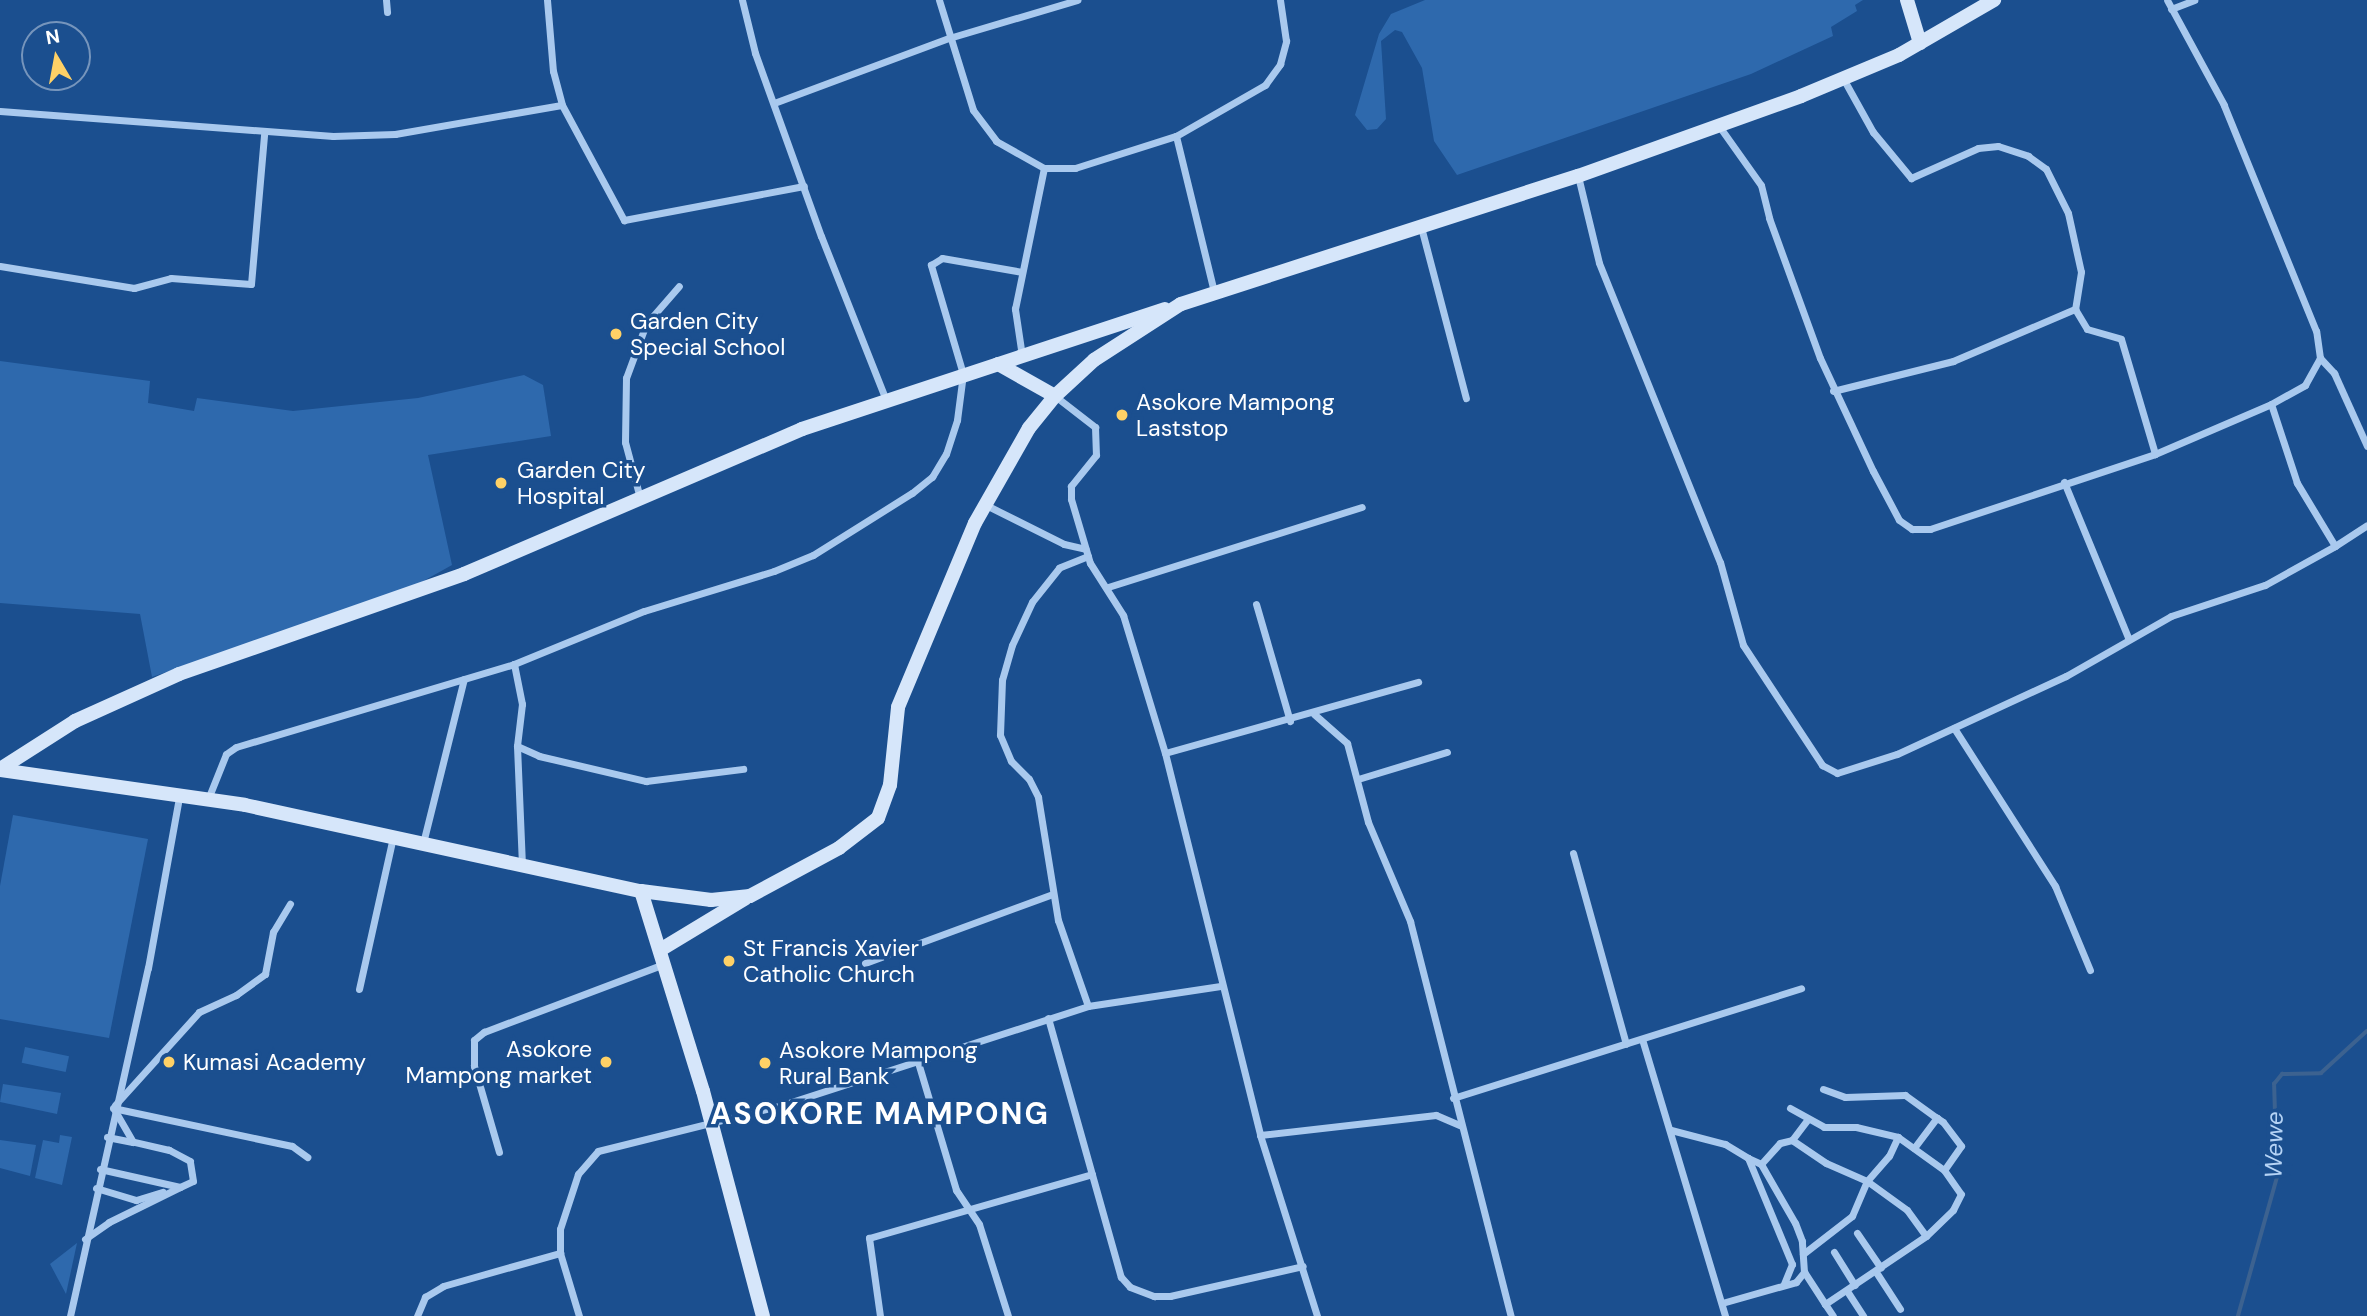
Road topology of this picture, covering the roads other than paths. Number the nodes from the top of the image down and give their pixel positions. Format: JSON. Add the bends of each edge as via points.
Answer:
{"nodes":[{"id":1,"x":386,"y":0,"type":"edge"},
{"id":2,"x":547,"y":0,"type":"edge"},
{"id":3,"x":741,"y":0,"type":"edge"},
{"id":4,"x":939,"y":0,"type":"edge"},
{"id":5,"x":1077,"y":0,"type":"edge"},
{"id":6,"x":1280,"y":0,"type":"edge"},
{"id":7,"x":1907,"y":0,"type":"edge"},
{"id":8,"x":1994,"y":0,"type":"edge"},
{"id":9,"x":2167,"y":0,"type":"edge"},
{"id":10,"x":2194,"y":0,"type":"edge"},
{"id":11,"x":2171,"y":9,"type":"junction"},
{"id":12,"x":387,"y":12,"type":"dead end"},
{"id":13,"x":949,"y":38,"type":"junction"},
{"id":14,"x":1920,"y":43,"type":"junction"},
{"id":15,"x":1844,"y":80,"type":"junction"},
{"id":16,"x":774,"y":103,"type":"junction"},
{"id":17,"x":562,"y":105,"type":"junction"},
{"id":18,"x":0,"y":111,"type":"edge"},
{"id":19,"x":1719,"y":126,"type":"junction"},
{"id":20,"x":264,"y":134,"type":"junction"},
{"id":21,"x":1177,"y":136,"type":"junction"},
{"id":22,"x":1044,"y":168,"type":"junction"},
{"id":23,"x":1578,"y":176,"type":"junction"},
{"id":24,"x":804,"y":187,"type":"junction"},
{"id":25,"x":1421,"y":226,"type":"junction"},
{"id":26,"x":0,"y":265,"type":"edge"},
{"id":27,"x":1022,"y":272,"type":"junction"},
{"id":28,"x":679,"y":286,"type":"dead end"},
{"id":29,"x":1214,"y":292,"type":"junction"},
{"id":30,"x":1181,"y":303,"type":"junction"},
{"id":31,"x":2075,"y":309,"type":"junction"},
{"id":32,"x":1022,"y":356,"type":"junction"},
{"id":33,"x":2320,"y":358,"type":"junction"},
{"id":34,"x":998,"y":364,"type":"junction"},
{"id":35,"x":963,"y":374,"type":"junction"},
{"id":36,"x":1833,"y":391,"type":"junction"},
{"id":37,"x":1055,"y":396,"type":"junction"},
{"id":38,"x":885,"y":398,"type":"junction"},
{"id":39,"x":1466,"y":398,"type":"dead end"},
{"id":40,"x":2271,"y":404,"type":"junction"},
{"id":41,"x":2367,"y":446,"type":"edge"},
{"id":42,"x":2155,"y":454,"type":"junction"},
{"id":43,"x":2064,"y":482,"type":"junction"},
{"id":44,"x":640,"y":499,"type":"junction"},
{"id":45,"x":985,"y":505,"type":"junction"},
{"id":46,"x":1362,"y":507,"type":"dead end"},
{"id":47,"x":2367,"y":525,"type":"edge"},
{"id":48,"x":2335,"y":546,"type":"junction"},
{"id":49,"x":1087,"y":552,"type":"junction"},
{"id":50,"x":1108,"y":587,"type":"junction"},
{"id":51,"x":1256,"y":604,"type":"dead end"},
{"id":52,"x":2128,"y":637,"type":"junction"},
{"id":53,"x":514,"y":664,"type":"junction"},
{"id":54,"x":464,"y":679,"type":"junction"},
{"id":55,"x":1418,"y":682,"type":"dead end"},
{"id":56,"x":1314,"y":713,"type":"junction"},
{"id":57,"x":1290,"y":721,"type":"junction"},
{"id":58,"x":1954,"y":728,"type":"junction"},
{"id":59,"x":517,"y":746,"type":"junction"},
{"id":60,"x":1447,"y":752,"type":"dead end"},
{"id":61,"x":1165,"y":753,"type":"junction"},
{"id":62,"x":0,"y":769,"type":"edge"},
{"id":63,"x":743,"y":769,"type":"dead end"},
{"id":64,"x":1358,"y":779,"type":"junction"},
{"id":65,"x":179,"y":797,"type":"junction"},
{"id":66,"x":208,"y":799,"type":"junction"},
{"id":67,"x":393,"y":836,"type":"junction"},
{"id":68,"x":423,"y":843,"type":"junction"},
{"id":69,"x":1573,"y":853,"type":"dead end"},
{"id":70,"x":522,"y":866,"type":"junction"},
{"id":71,"x":641,"y":891,"type":"junction"},
{"id":72,"x":1053,"y":894,"type":"junction"},
{"id":73,"x":750,"y":896,"type":"junction"},
{"id":74,"x":290,"y":904,"type":"dead end"},
{"id":75,"x":662,"y":957,"type":"junction"},
{"id":76,"x":864,"y":963,"type":"dead end"},
{"id":77,"x":2090,"y":970,"type":"dead end"},
{"id":78,"x":1220,"y":986,"type":"junction"},
{"id":79,"x":1801,"y":988,"type":"dead end"},
{"id":80,"x":359,"y":989,"type":"dead end"},
{"id":81,"x":1088,"y":1006,"type":"junction"},
{"id":82,"x":1048,"y":1018,"type":"junction"},
{"id":83,"x":1642,"y":1039,"type":"junction"},
{"id":84,"x":1626,"y":1044,"type":"junction"},
{"id":85,"x":917,"y":1059,"type":"junction"},
{"id":86,"x":1823,"y":1089,"type":"dead end"},
{"id":87,"x":1452,"y":1098,"type":"junction"},
{"id":88,"x":113,"y":1108,"type":"junction"},
{"id":89,"x":1790,"y":1108,"type":"dead end"},
{"id":90,"x":1937,"y":1118,"type":"junction"},
{"id":91,"x":1807,"y":1119,"type":"junction"},
{"id":92,"x":711,"y":1120,"type":"junction"},
{"id":93,"x":1461,"y":1125,"type":"junction"},
{"id":94,"x":1671,"y":1130,"type":"junction"},
{"id":95,"x":1260,"y":1135,"type":"junction"},
{"id":96,"x":107,"y":1137,"type":"junction"},
{"id":97,"x":1898,"y":1137,"type":"junction"},
{"id":98,"x":1792,"y":1140,"type":"junction"},
{"id":99,"x":133,"y":1142,"type":"junction"},
{"id":100,"x":1914,"y":1148,"type":"junction"},
{"id":101,"x":499,"y":1152,"type":"dead end"},
{"id":102,"x":307,"y":1157,"type":"dead end"},
{"id":103,"x":1748,"y":1158,"type":"junction"},
{"id":104,"x":1760,"y":1164,"type":"junction"},
{"id":105,"x":100,"y":1169,"type":"junction"},
{"id":106,"x":1944,"y":1170,"type":"junction"},
{"id":107,"x":1092,"y":1174,"type":"junction"},
{"id":108,"x":1867,"y":1181,"type":"junction"},
{"id":109,"x":180,"y":1187,"type":"junction"},
{"id":110,"x":96,"y":1188,"type":"junction"},
{"id":111,"x":1775,"y":1190,"type":"junction"},
{"id":112,"x":1766,"y":1197,"type":"junction"},
{"id":113,"x":964,"y":1208,"type":"junction"},
{"id":114,"x":1857,"y":1233,"type":"dead end"},
{"id":115,"x":1926,"y":1236,"type":"junction"},
{"id":116,"x":85,"y":1240,"type":"junction"},
{"id":117,"x":560,"y":1252,"type":"junction"},
{"id":118,"x":1835,"y":1252,"type":"dead end"},
{"id":119,"x":1803,"y":1254,"type":"junction"},
{"id":120,"x":1303,"y":1266,"type":"junction"},
{"id":121,"x":1878,"y":1270,"type":"junction"},
{"id":122,"x":1804,"y":1272,"type":"junction"},
{"id":123,"x":1784,"y":1284,"type":"junction"},
{"id":124,"x":1856,"y":1285,"type":"junction"},
{"id":125,"x":1847,"y":1291,"type":"junction"},
{"id":126,"x":1722,"y":1303,"type":"junction"},
{"id":127,"x":1825,"y":1304,"type":"junction"},
{"id":128,"x":1900,"y":1309,"type":"dead end"},
{"id":129,"x":70,"y":1316,"type":"edge"},
{"id":130,"x":416,"y":1316,"type":"edge"},
{"id":131,"x":579,"y":1316,"type":"edge"},
{"id":132,"x":763,"y":1316,"type":"edge"},
{"id":133,"x":880,"y":1316,"type":"edge"},
{"id":134,"x":1008,"y":1316,"type":"edge"},
{"id":135,"x":1317,"y":1316,"type":"edge"},
{"id":136,"x":1511,"y":1316,"type":"edge"},
{"id":137,"x":1725,"y":1316,"type":"edge"},
{"id":138,"x":1833,"y":1316,"type":"edge"},
{"id":139,"x":1863,"y":1316,"type":"edge"}],
"edges":[{"from":1,"to":12,"type":"street"},
{"from":2,"to":17,"type":"street"},
{"from":3,"to":16,"type":"street"},
{"from":4,"to":13,"type":"street"},
{"from":5,"to":13,"type":"street"},
{"from":6,"to":21,"type":"street","via":[[1286,41],[1280,64],[1265,85]]},
{"from":7,"to":14,"type":"street"},
{"from":8,"to":14,"type":"street"},
{"from":9,"to":11,"type":"street"},
{"from":10,"to":11,"type":"street"},
{"from":11,"to":33,"type":"street","via":[[2224,105],[2316,331]]},
{"from":13,"to":16,"type":"street"},
{"from":13,"to":22,"type":"street","via":[[974,110],[996,141]]},
{"from":14,"to":15,"type":"street"},
{"from":15,"to":19,"type":"street"},
{"from":15,"to":31,"type":"street","via":[[1873,132],[1911,178],[1978,148],[1998,146],[2028,156],[2046,169],[2068,214],[2081,272]]},
{"from":16,"to":24,"type":"street"},
{"from":17,"to":20,"type":"street","via":[[395,134]]},
{"from":17,"to":24,"type":"street","via":[[624,220]]},
{"from":18,"to":20,"type":"street"},
{"from":19,"to":23,"type":"street"},
{"from":19,"to":36,"type":"street","via":[[1762,185],[1769,218]]},
{"from":20,"to":26,"type":"street","via":[[251,284],[171,278],[134,288]]},
{"from":21,"to":22,"type":"street","via":[[1113,160],[1075,168]]},
{"from":21,"to":29,"type":"street"},
{"from":22,"to":27,"type":"street"},
{"from":23,"to":25,"type":"street"},
{"from":23,"to":58,"type":"street","via":[[1613,302],[1720,562],[1743,645],[1766,683],[1822,765],[1837,773],[1897,754]]},
{"from":24,"to":38,"type":"street"},
{"from":25,"to":29,"type":"street"},
{"from":25,"to":39,"type":"street"},
{"from":27,"to":32,"type":"street","via":[[1014,309]]},
{"from":27,"to":35,"type":"street","via":[[942,258],[931,265]]},
{"from":28,"to":44,"type":"street","via":[[646,324],[626,378],[625,442]]},
{"from":29,"to":30,"type":"street"},
{"from":30,"to":32,"type":"street"},
{"from":30,"to":37,"type":"street","via":[[1094,360]]},
{"from":31,"to":36,"type":"street","via":[[1953,361]]},
{"from":31,"to":42,"type":"street","via":[[2087,329],[2121,339]]},
{"from":32,"to":34,"type":"street"},
{"from":33,"to":40,"type":"street","via":[[2305,385]]},
{"from":33,"to":41,"type":"street","via":[[2334,373]]},
{"from":34,"to":35,"type":"street"},
{"from":34,"to":37,"type":"street"},
{"from":35,"to":38,"type":"street"},
{"from":35,"to":53,"type":"street","via":[[957,420],[946,454],[932,477],[912,494],[813,555],[644,611]]},
{"from":36,"to":43,"type":"street","via":[[1899,520],[1912,529],[1930,529]]},
{"from":37,"to":45,"type":"street","via":[[1029,428]]},
{"from":37,"to":49,"type":"street","via":[[1083,414],[1095,427],[1098,441],[1089,468],[1069,491]]},
{"from":38,"to":44,"type":"street"},
{"from":40,"to":42,"type":"street"},
{"from":40,"to":48,"type":"street","via":[[2297,483]]},
{"from":42,"to":43,"type":"street"},
{"from":43,"to":52,"type":"street"},
{"from":44,"to":62,"type":"street","via":[[464,574],[179,674],[75,721]]},
{"from":45,"to":49,"type":"street"},
{"from":45,"to":73,"type":"street","via":[[929,624],[898,707],[890,785],[878,818],[839,848]]},
{"from":46,"to":50,"type":"street"},
{"from":47,"to":48,"type":"street"},
{"from":48,"to":52,"type":"street","via":[[2265,585],[2171,616]]},
{"from":49,"to":50,"type":"street"},
{"from":49,"to":72,"type":"street","via":[[1045,582],[1012,645],[1002,680],[1000,735],[1011,761],[1029,779],[1038,797]]},
{"from":50,"to":61,"type":"street","via":[[1123,615]]},
{"from":51,"to":57,"type":"street"},
{"from":52,"to":58,"type":"street","via":[[2066,676]]},
{"from":53,"to":54,"type":"street"},
{"from":53,"to":59,"type":"street","via":[[522,704]]},
{"from":54,"to":66,"type":"street","via":[[236,747],[226,754]]},
{"from":54,"to":68,"type":"street"},
{"from":55,"to":56,"type":"street"},
{"from":56,"to":57,"type":"street"},
{"from":56,"to":64,"type":"street","via":[[1347,744]]},
{"from":57,"to":61,"type":"street"},
{"from":58,"to":77,"type":"street","via":[[2054,886]]},
{"from":59,"to":63,"type":"street","via":[[539,756],[646,781]]},
{"from":59,"to":70,"type":"street"},
{"from":60,"to":64,"type":"street"},
{"from":61,"to":78,"type":"street"},
{"from":62,"to":65,"type":"street"},
{"from":64,"to":87,"type":"street","via":[[1368,822],[1410,921]]},
{"from":65,"to":66,"type":"street"},
{"from":65,"to":88,"type":"street","via":[[148,968]]},
{"from":66,"to":67,"type":"street"},
{"from":67,"to":68,"type":"street"},
{"from":67,"to":80,"type":"street"},
{"from":68,"to":70,"type":"street"},
{"from":69,"to":84,"type":"street"},
{"from":70,"to":71,"type":"street"},
{"from":71,"to":73,"type":"street","via":[[711,900]]},
{"from":71,"to":75,"type":"street"},
{"from":72,"to":76,"type":"street"},
{"from":72,"to":81,"type":"street"},
{"from":73,"to":75,"type":"street"},
{"from":74,"to":88,"type":"street","via":[[273,932],[265,974],[236,995],[199,1012]]},
{"from":75,"to":92,"type":"street"},
{"from":75,"to":101,"type":"street","via":[[474,1040],[474,1066]]},
{"from":78,"to":81,"type":"street"},
{"from":78,"to":95,"type":"street"},
{"from":79,"to":83,"type":"street"},
{"from":81,"to":82,"type":"street"},
{"from":82,"to":85,"type":"street"},
{"from":82,"to":107,"type":"street"},
{"from":83,"to":84,"type":"street"},
{"from":83,"to":94,"type":"street"},
{"from":84,"to":87,"type":"street"},
{"from":85,"to":92,"type":"street","via":[[782,1105]]},
{"from":85,"to":113,"type":"street"},
{"from":86,"to":90,"type":"street","via":[[1851,1097],[1905,1095]]},
{"from":87,"to":93,"type":"street"},
{"from":88,"to":96,"type":"street"},
{"from":88,"to":99,"type":"street"},
{"from":88,"to":102,"type":"street","via":[[292,1146]]},
{"from":89,"to":91,"type":"street"},
{"from":90,"to":100,"type":"street"},
{"from":90,"to":106,"type":"street","via":[[1958,1135],[1961,1146]]},
{"from":91,"to":97,"type":"street","via":[[1832,1129],[1856,1127]]},
{"from":91,"to":98,"type":"street"},
{"from":92,"to":117,"type":"street","via":[[611,1146],[587,1159],[562,1210]]},
{"from":92,"to":132,"type":"street"},
{"from":93,"to":95,"type":"street","via":[[1436,1115]]},
{"from":93,"to":136,"type":"street"},
{"from":94,"to":103,"type":"street","via":[[1725,1144]]},
{"from":94,"to":126,"type":"street"},
{"from":95,"to":120,"type":"street"},
{"from":96,"to":99,"type":"street"},
{"from":96,"to":105,"type":"street"},
{"from":97,"to":100,"type":"street"},
{"from":97,"to":108,"type":"street","via":[[1889,1156]]},
{"from":98,"to":104,"type":"street","via":[[1780,1143]]},
{"from":98,"to":108,"type":"street","via":[[1826,1163]]},
{"from":99,"to":109,"type":"street","via":[[169,1150],[190,1161],[193,1181]]},
{"from":100,"to":106,"type":"street"},
{"from":103,"to":104,"type":"street"},
{"from":103,"to":112,"type":"street"},
{"from":104,"to":111,"type":"street"},
{"from":105,"to":109,"type":"street"},
{"from":105,"to":110,"type":"street"},
{"from":106,"to":115,"type":"street","via":[[1960,1188],[1960,1200]]},
{"from":107,"to":113,"type":"street"},
{"from":107,"to":120,"type":"street","via":[[1121,1277],[1141,1293],[1170,1296]]},
{"from":108,"to":115,"type":"street","via":[[1907,1210]]},
{"from":108,"to":119,"type":"street","via":[[1852,1216]]},
{"from":109,"to":110,"type":"street","via":[[136,1200]]},
{"from":109,"to":116,"type":"street","via":[[109,1222]]},
{"from":110,"to":116,"type":"street"},
{"from":111,"to":112,"type":"street"},
{"from":111,"to":119,"type":"street","via":[[1795,1223]]},
{"from":112,"to":123,"type":"street","via":[[1792,1264]]},
{"from":113,"to":133,"type":"street","via":[[869,1238]]},
{"from":113,"to":134,"type":"street","via":[[984,1234]]},
{"from":114,"to":121,"type":"street"},
{"from":115,"to":121,"type":"street"},
{"from":116,"to":129,"type":"street"},
{"from":117,"to":130,"type":"street","via":[[443,1286],[425,1297]]},
{"from":117,"to":131,"type":"street"},
{"from":118,"to":124,"type":"street"},
{"from":119,"to":122,"type":"street"},
{"from":120,"to":135,"type":"street"},
{"from":121,"to":124,"type":"street"},
{"from":121,"to":128,"type":"street"},
{"from":122,"to":123,"type":"street","via":[[1796,1282]]},
{"from":122,"to":127,"type":"street"},
{"from":123,"to":126,"type":"street"},
{"from":124,"to":125,"type":"street"},
{"from":125,"to":127,"type":"street"},
{"from":125,"to":139,"type":"street"},
{"from":126,"to":137,"type":"street"},
{"from":127,"to":138,"type":"street"}]}
